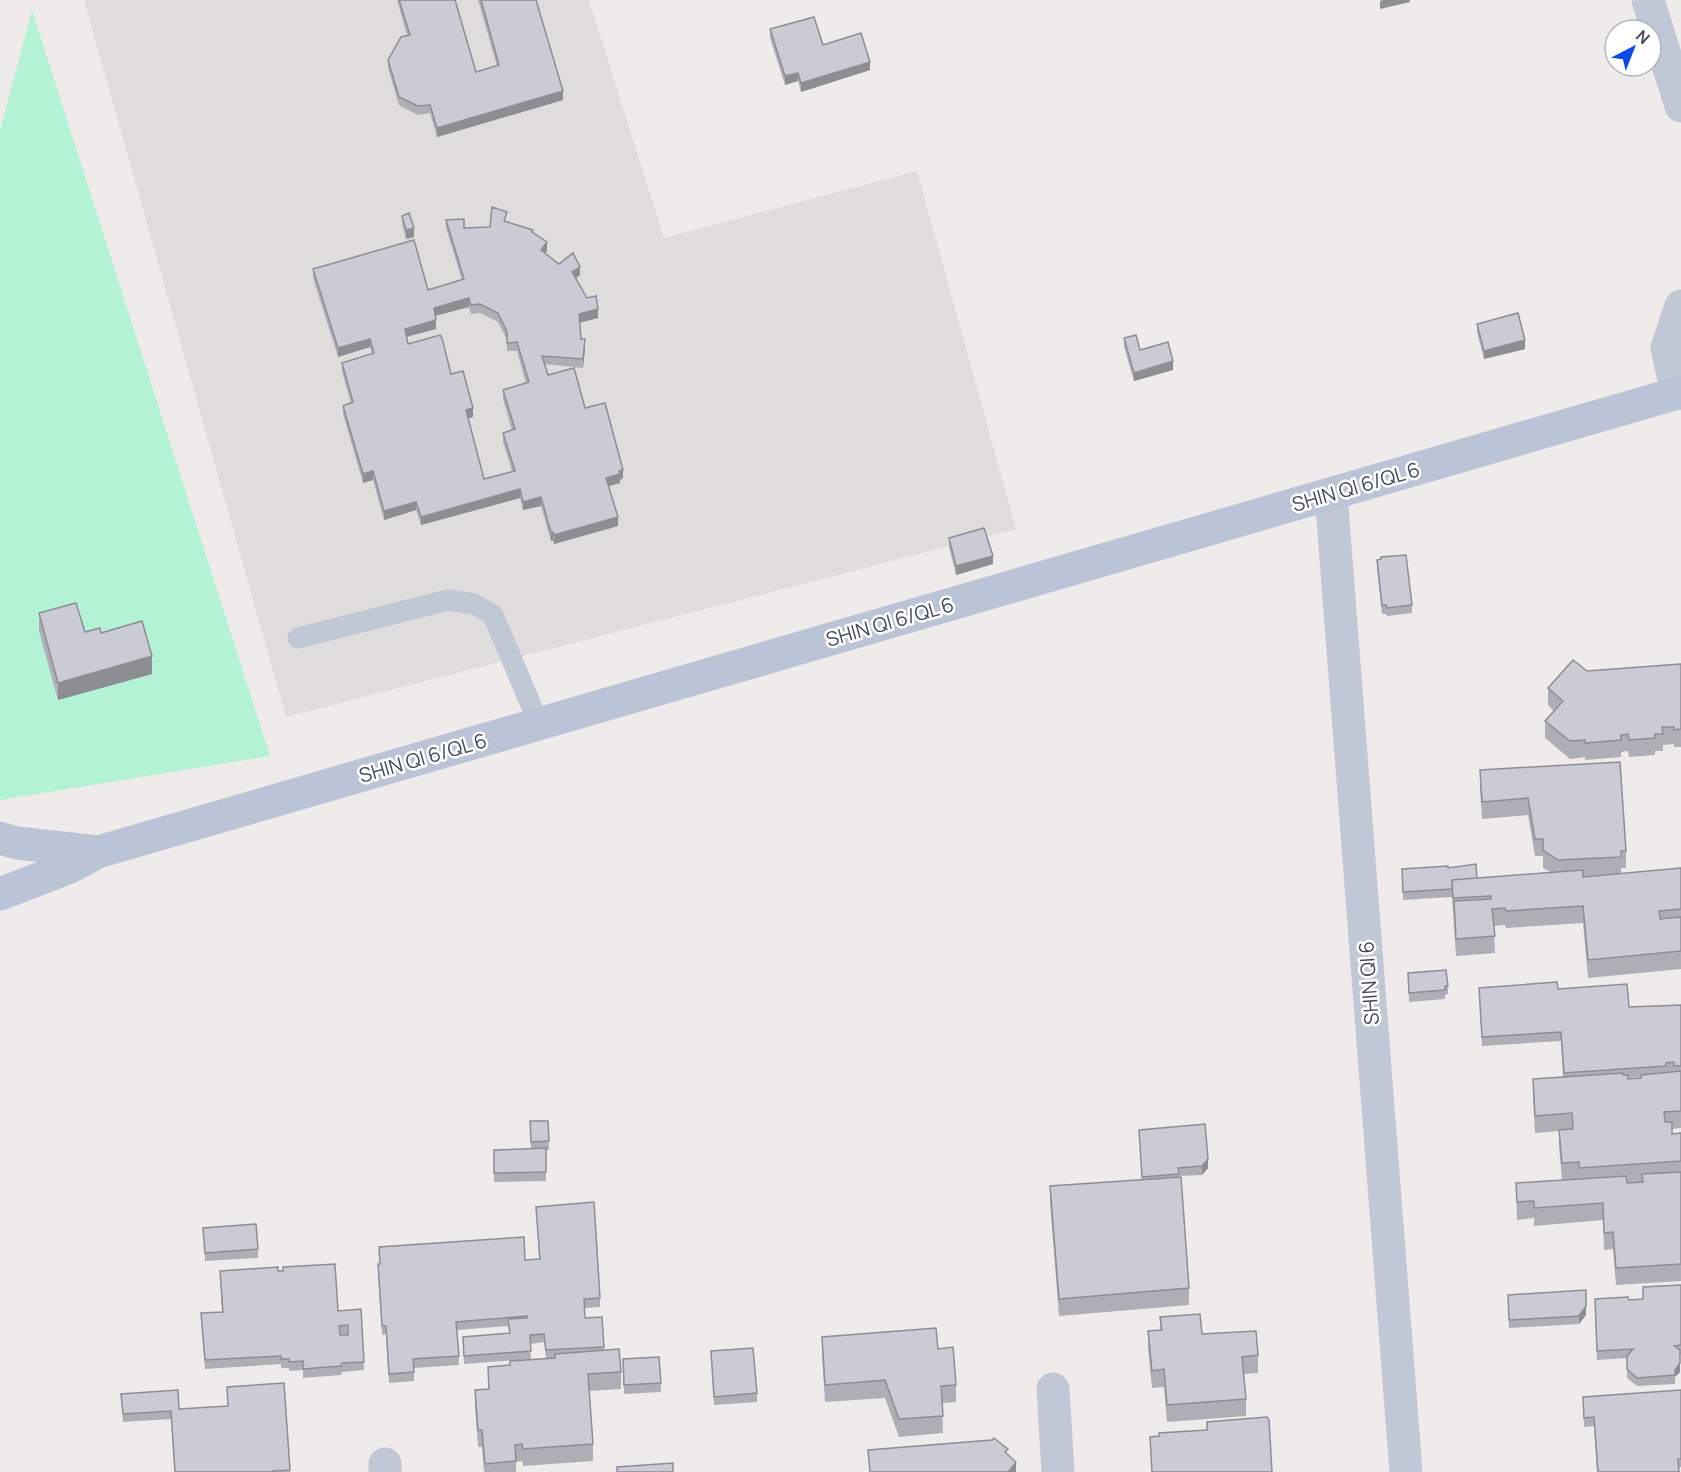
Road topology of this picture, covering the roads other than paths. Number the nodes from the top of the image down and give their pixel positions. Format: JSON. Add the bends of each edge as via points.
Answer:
{"nodes":[{"id":1,"x":1648,"y":0,"type":"edge"},
{"id":2,"x":1681,"y":106,"type":"edge"},
{"id":3,"x":1681,"y":306,"type":"edge"},
{"id":4,"x":1679,"y":393,"type":"edge"},
{"id":5,"x":1331,"y":494,"type":"junction"},
{"id":6,"x":298,"y":638,"type":"dead end"},
{"id":7,"x":538,"y":724,"type":"junction"},
{"id":8,"x":0,"y":838,"type":"edge"},
{"id":9,"x":98,"y":852,"type":"junction"},
{"id":10,"x":0,"y":894,"type":"edge"},
{"id":11,"x":1053,"y":1389,"type":"dead end"},
{"id":12,"x":1058,"y":1472,"type":"edge"},
{"id":13,"x":1406,"y":1472,"type":"edge"}],
"edges":[{"from":1,"to":2,"type":"street"},
{"from":3,"to":4,"type":"street","via":[[1667,348]]},
{"from":4,"to":5,"type":"street","name":"SHIN QI 6/QL 6"},
{"from":5,"to":7,"type":"street","name":"SHIN QI 6/QL 6"},
{"from":5,"to":13,"type":"street","name":"SHIN QI 6"},
{"from":6,"to":7,"type":"lane","via":[[448,600],[474,604],[493,615]]},
{"from":7,"to":9,"type":"street","name":"SHIN QI 6/QL 6"},
{"from":8,"to":9,"type":"street","name":"SHIN QI 6/QL 6"},
{"from":9,"to":10,"type":"street","name":"SHIN QI 6/QL 6"},
{"from":11,"to":12,"type":"street"}]}
